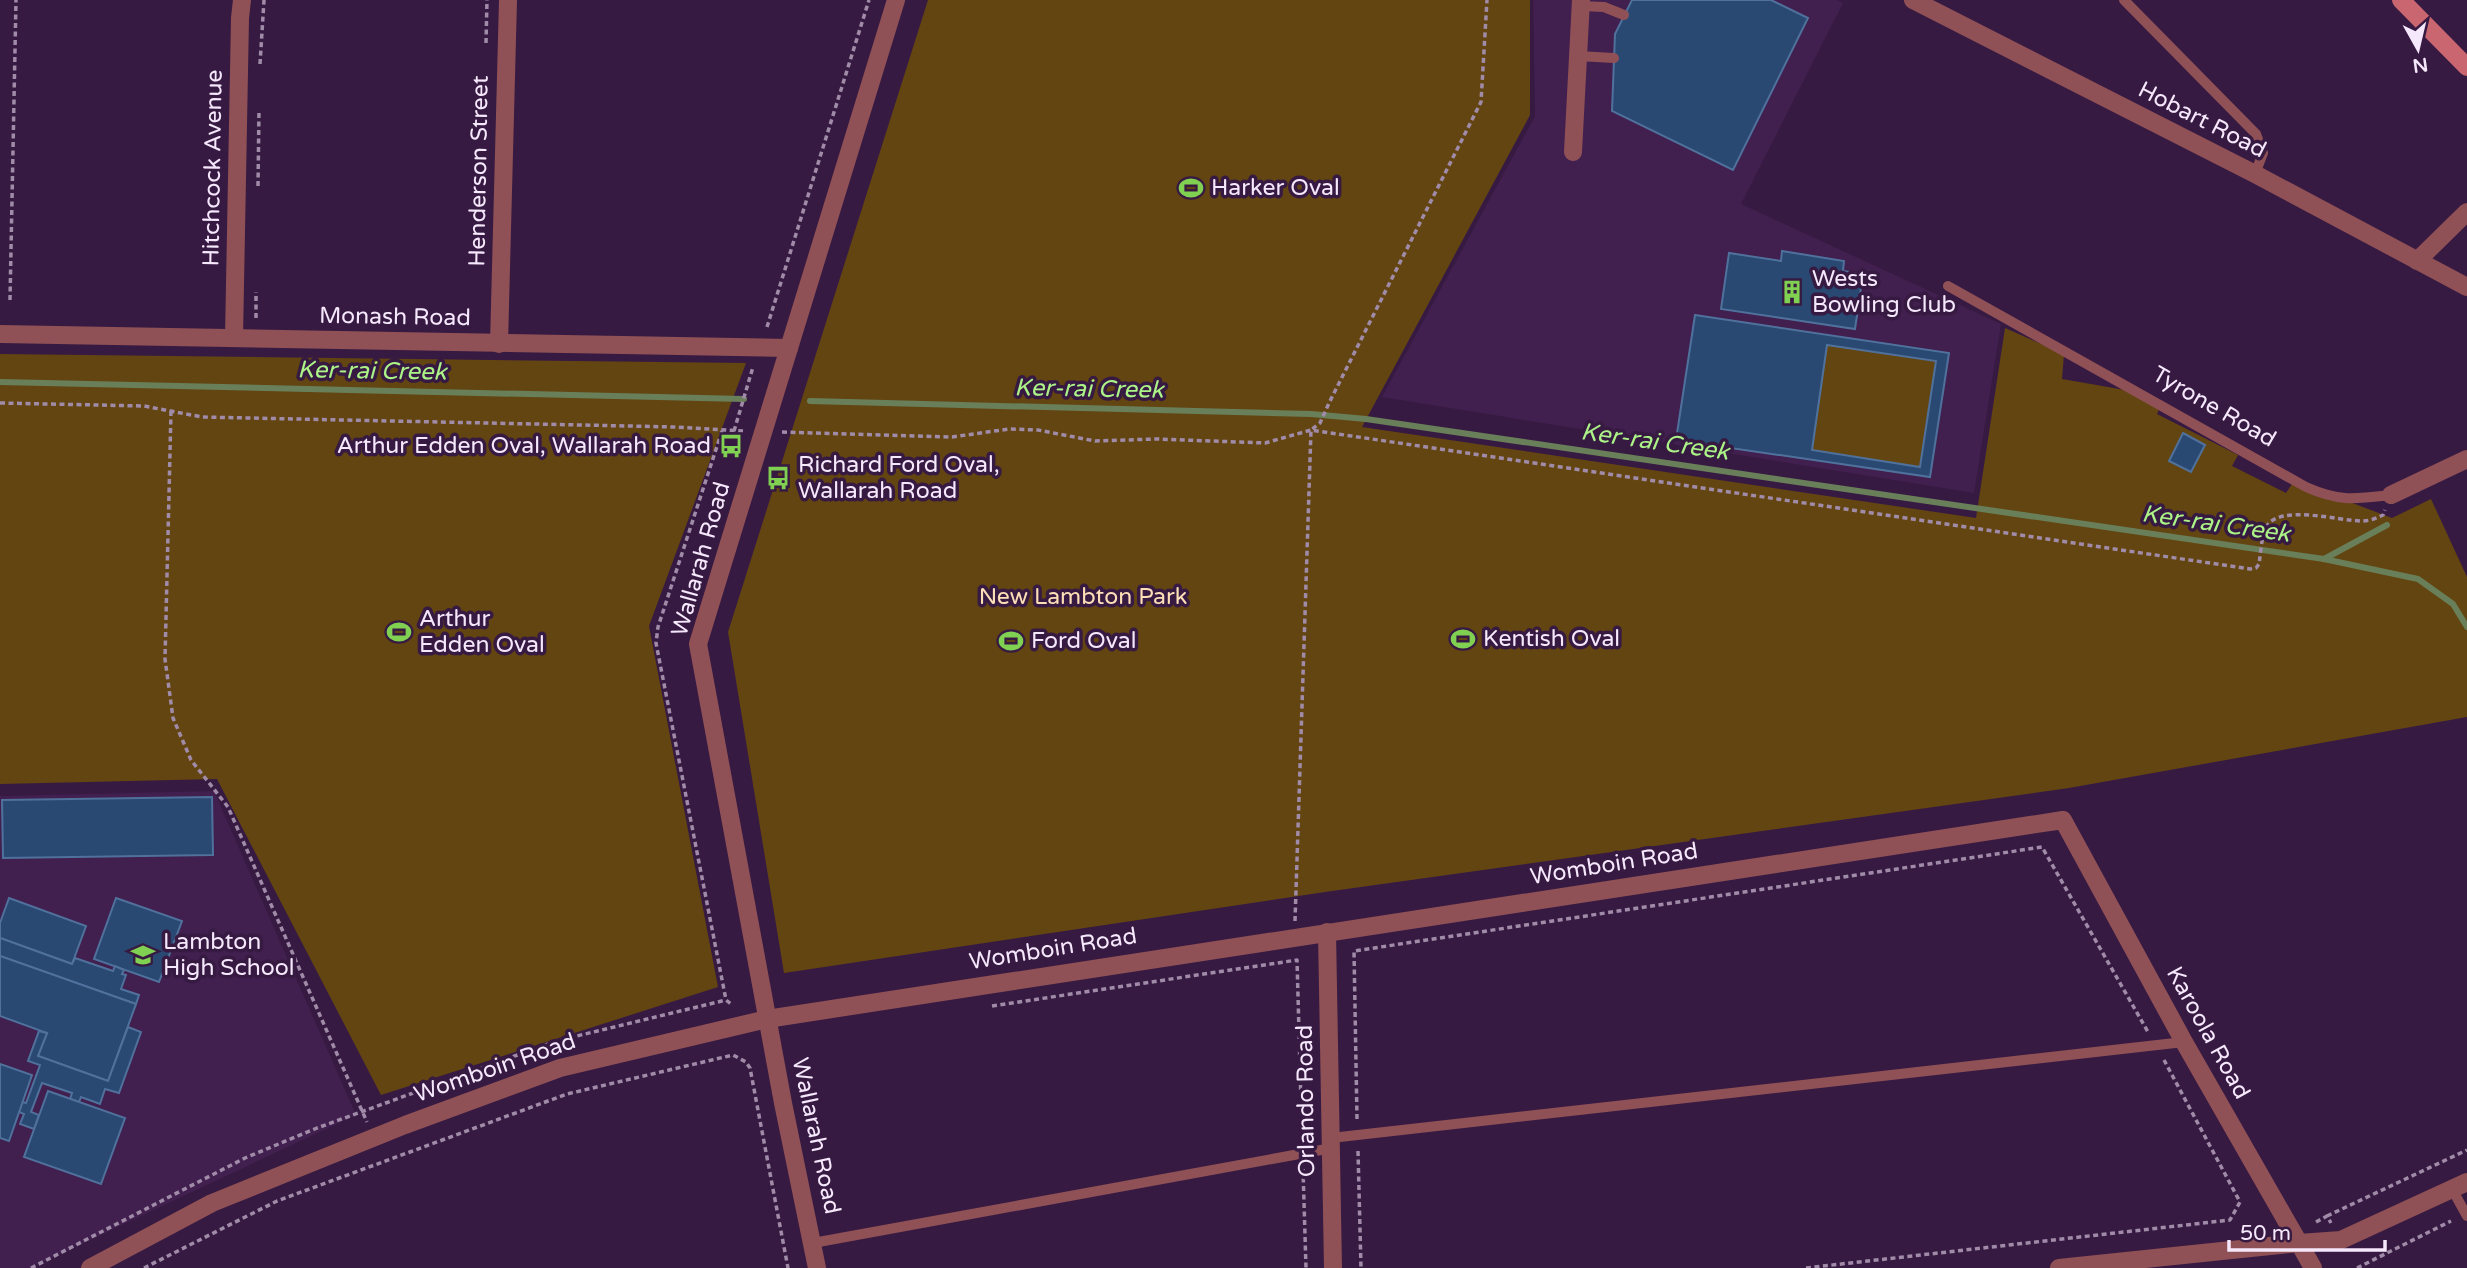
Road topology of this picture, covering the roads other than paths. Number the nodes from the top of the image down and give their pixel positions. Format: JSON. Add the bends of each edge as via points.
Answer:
{"nodes":[{"id":1,"x":242,"y":0,"type":"edge"},
{"id":2,"x":508,"y":0,"type":"edge"},
{"id":3,"x":896,"y":0,"type":"edge"},
{"id":4,"x":1913,"y":0,"type":"edge"},
{"id":5,"x":2124,"y":0,"type":"edge"},
{"id":6,"x":2401,"y":0,"type":"edge"},
{"id":7,"x":1581,"y":3,"type":"edge"},
{"id":8,"x":1624,"y":15,"type":"dead end"},
{"id":9,"x":1578,"y":56,"type":"junction"},
{"id":10,"x":1614,"y":58,"type":"dead end"},
{"id":11,"x":2467,"y":67,"type":"edge"},
{"id":12,"x":1573,"y":152,"type":"dead end"},
{"id":13,"x":2255,"y":174,"type":"junction"},
{"id":14,"x":2467,"y":212,"type":"edge"},
{"id":15,"x":2417,"y":261,"type":"junction"},
{"id":16,"x":1948,"y":286,"type":"dead end"},
{"id":17,"x":2467,"y":286,"type":"edge"},
{"id":18,"x":0,"y":334,"type":"edge"},
{"id":19,"x":234,"y":338,"type":"junction"},
{"id":20,"x":499,"y":344,"type":"junction"},
{"id":21,"x":789,"y":348,"type":"junction"},
{"id":22,"x":2467,"y":459,"type":"edge"},
{"id":23,"x":2391,"y":495,"type":"joint"},
{"id":24,"x":2063,"y":820,"type":"joint"},
{"id":25,"x":1327,"y":932,"type":"junction"},
{"id":26,"x":767,"y":1019,"type":"junction"},
{"id":27,"x":2184,"y":1042,"type":"junction"},
{"id":28,"x":1331,"y":1143,"type":"junction"},
{"id":29,"x":2459,"y":1185,"type":"edge"},
{"id":30,"x":2466,"y":1215,"type":"edge"},
{"id":31,"x":813,"y":1243,"type":"junction"},
{"id":32,"x":2299,"y":1243,"type":"junction"},
{"id":33,"x":90,"y":1268,"type":"edge"},
{"id":34,"x":817,"y":1268,"type":"edge"},
{"id":35,"x":1333,"y":1268,"type":"edge"},
{"id":36,"x":2059,"y":1268,"type":"edge"},
{"id":37,"x":2313,"y":1268,"type":"edge"}],
"edges":[{"from":1,"to":19,"type":"street","name":"Hitchcock Avenue"},
{"from":2,"to":20,"type":"street","name":"Henderson Street"},
{"from":3,"to":21,"type":"street","name":"Wallarah Road"},
{"from":4,"to":13,"type":"street","name":"Hobart Road"},
{"from":5,"to":13,"type":"lane","via":[[2256,134],[2263,153]]},
{"from":6,"to":11,"type":"main road"},
{"from":7,"to":8,"type":"lane"},
{"from":7,"to":9,"type":"street"},
{"from":9,"to":10,"type":"lane"},
{"from":9,"to":12,"type":"street"},
{"from":13,"to":15,"type":"street","name":"Hobart Road"},
{"from":14,"to":15,"type":"street"},
{"from":15,"to":17,"type":"street","name":"Hobart Road"},
{"from":16,"to":23,"type":"lane","name":"Tyrone Road","via":[[2306,487],[2328,497],[2352,500]]},
{"from":18,"to":19,"type":"street","name":"Monash Road"},
{"from":19,"to":20,"type":"street","name":"Monash Road"},
{"from":20,"to":21,"type":"street","name":"Monash Road"},
{"from":21,"to":26,"type":"street","name":"Wallarah Road","via":[[698,644]]},
{"from":22,"to":23,"type":"street","name":"Tyrone Road"},
{"from":24,"to":25,"type":"street","name":"Womboin Road"},
{"from":24,"to":27,"type":"street","name":"Karoola Road"},
{"from":25,"to":26,"type":"street","name":"Womboin Road"},
{"from":25,"to":28,"type":"street","name":"Orlando Road"},
{"from":26,"to":31,"type":"street","name":"Wallarah Road"},
{"from":26,"to":33,"type":"street","name":"Womboin Road","via":[[560,1068],[373,1136],[212,1203]]},
{"from":27,"to":28,"type":"lane","via":[[1357,1135]]},
{"from":27,"to":32,"type":"street","name":"Karoola Road"},
{"from":28,"to":31,"type":"lane","via":[[1303,1153]]},
{"from":28,"to":35,"type":"street","name":"Orlando Road"},
{"from":29,"to":30,"type":"lane"},
{"from":29,"to":32,"type":"street","via":[[2341,1240]]},
{"from":31,"to":34,"type":"street","name":"Wallarah Road"},
{"from":32,"to":36,"type":"street"},
{"from":32,"to":37,"type":"street","name":"Karoola Road"}]}
